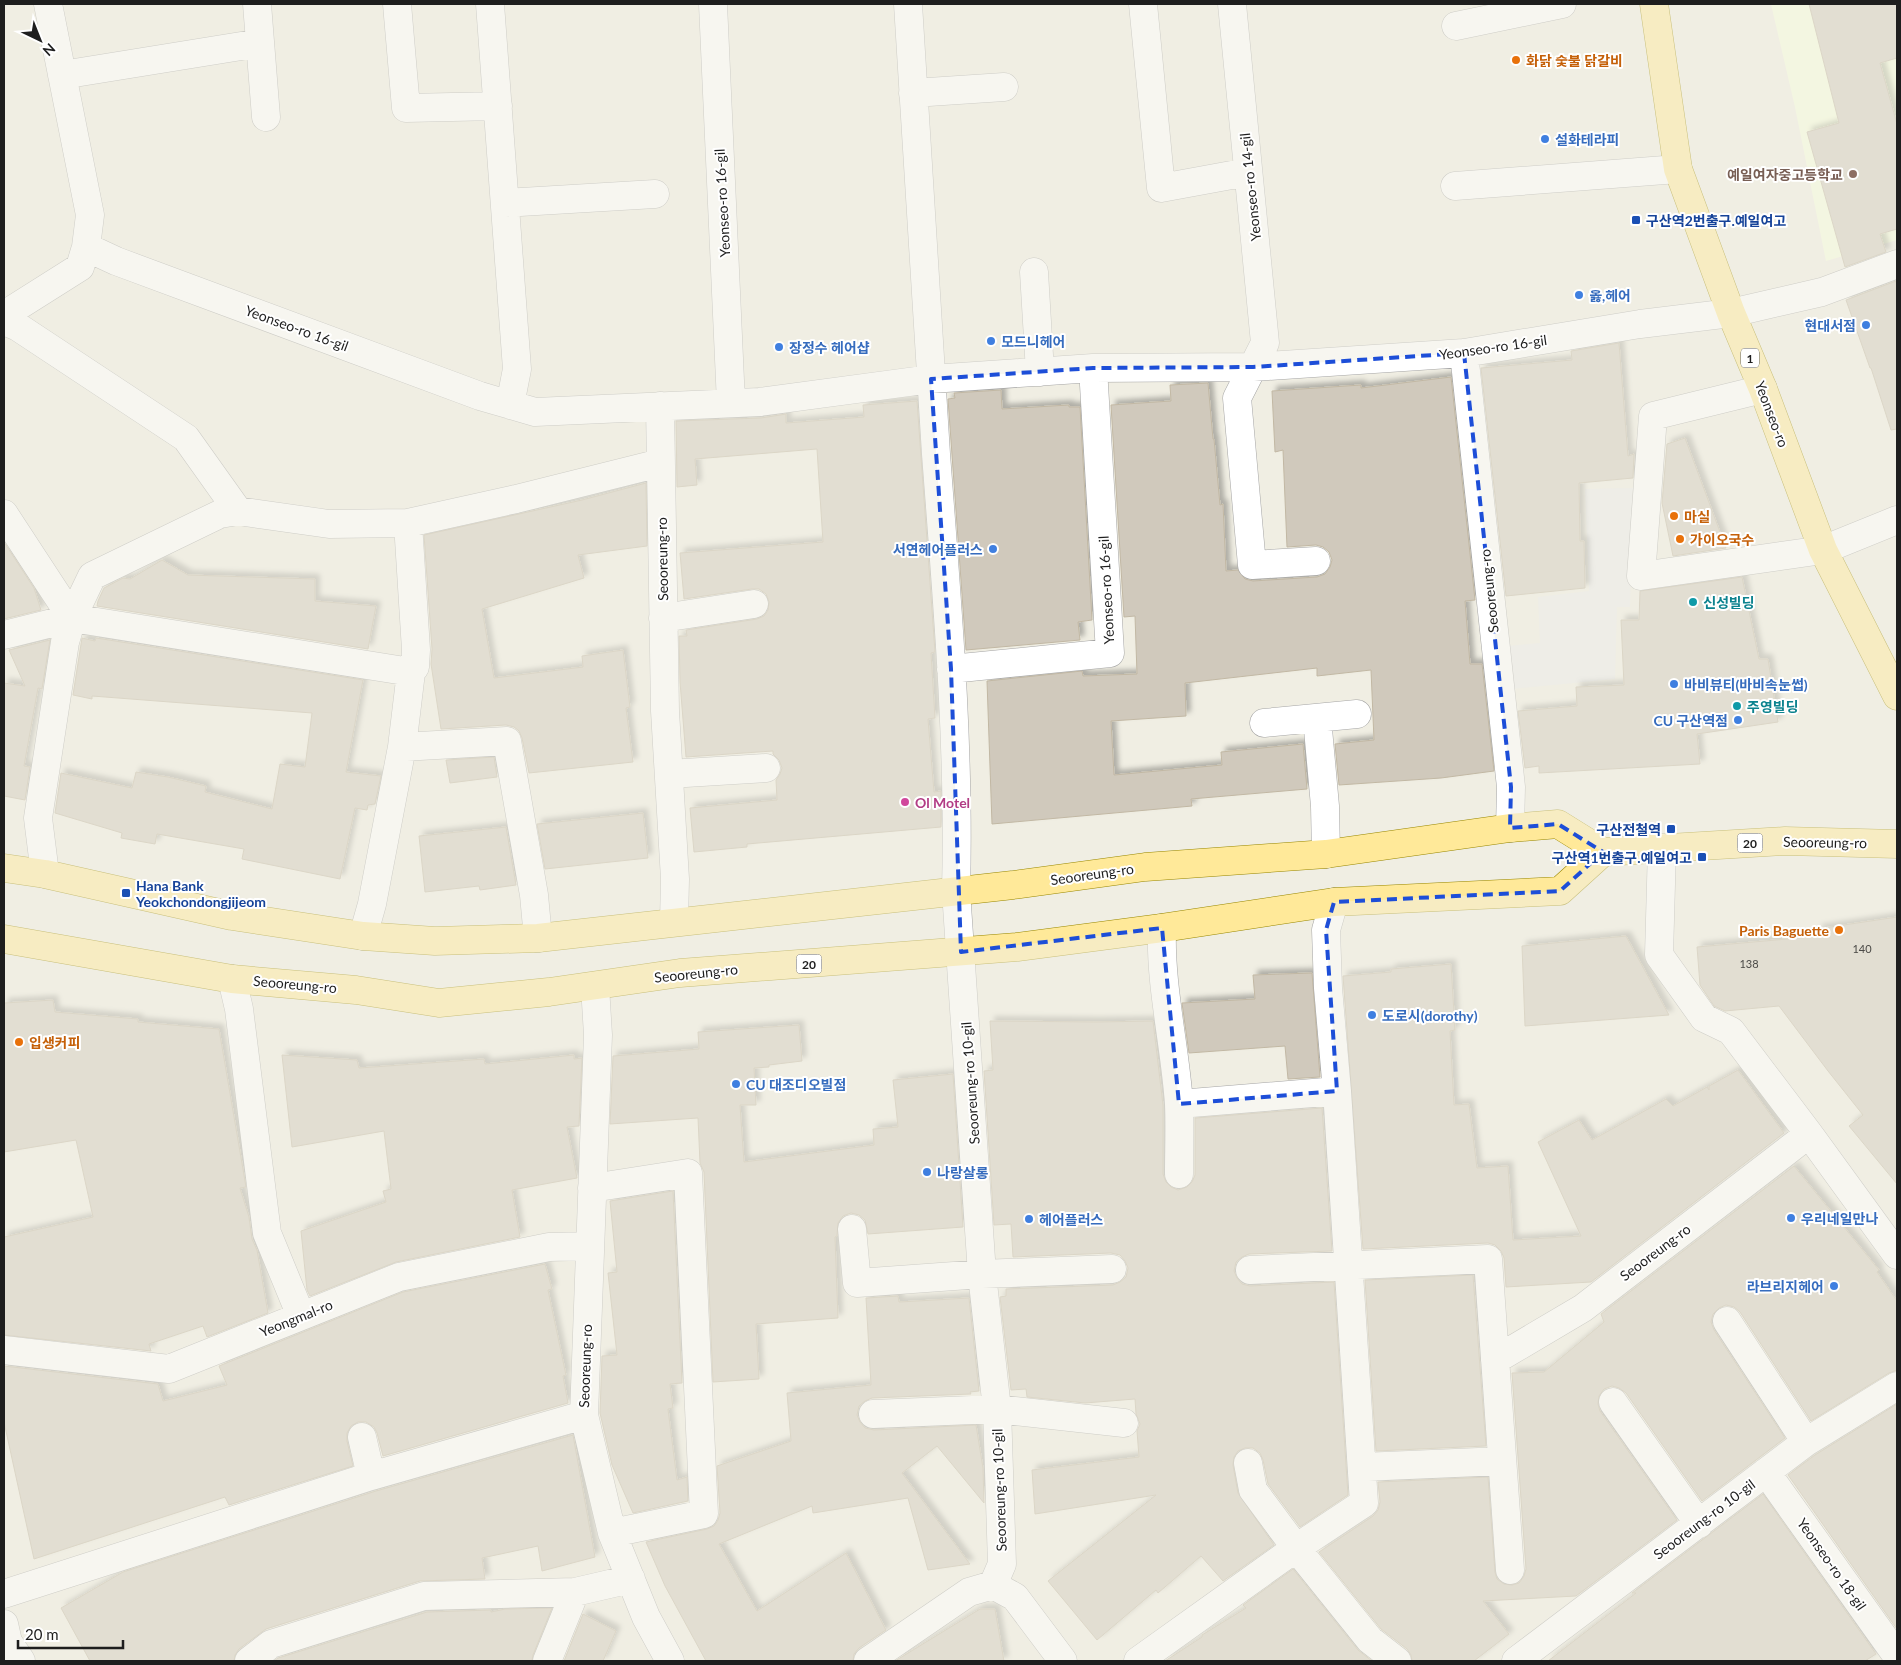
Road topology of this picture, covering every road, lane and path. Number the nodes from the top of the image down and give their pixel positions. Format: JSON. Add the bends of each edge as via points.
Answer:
{"nodes":[{"id":1,"x":48,"y":4,"type":"edge"},
{"id":2,"x":257,"y":4,"type":"edge"},
{"id":3,"x":397,"y":4,"type":"edge"},
{"id":4,"x":490,"y":4,"type":"edge"},
{"id":5,"x":713,"y":4,"type":"edge"},
{"id":6,"x":908,"y":4,"type":"edge"},
{"id":7,"x":1143,"y":4,"type":"edge"},
{"id":8,"x":1232,"y":4,"type":"edge"},
{"id":9,"x":1562,"y":4,"type":"edge"},
{"id":10,"x":1654,"y":4,"type":"edge"},
{"id":11,"x":1456,"y":26,"type":"dead end"},
{"id":12,"x":260,"y":43,"type":"junction"},
{"id":13,"x":62,"y":75,"type":"junction"},
{"id":14,"x":1004,"y":87,"type":"dead end"},
{"id":15,"x":913,"y":93,"type":"junction"},
{"id":16,"x":498,"y":106,"type":"junction"},
{"id":17,"x":266,"y":117,"type":"dead end"},
{"id":18,"x":1678,"y":169,"type":"junction"},
{"id":19,"x":1248,"y":172,"type":"junction"},
{"id":20,"x":1455,"y":186,"type":"dead end"},
{"id":21,"x":655,"y":194,"type":"dead end"},
{"id":22,"x":505,"y":203,"type":"junction"},
{"id":23,"x":86,"y":247,"type":"junction"},
{"id":24,"x":1897,"y":264,"type":"edge"},
{"id":25,"x":1034,"y":272,"type":"dead end"},
{"id":26,"x":1731,"y":313,"type":"junction"},
{"id":27,"x":4,"y":315,"type":"edge"},
{"id":28,"x":4,"y":321,"type":"edge"},
{"id":29,"x":1464,"y":353,"type":"junction"},
{"id":30,"x":1253,"y":367,"type":"junction"},
{"id":31,"x":1093,"y":368,"type":"junction"},
{"id":32,"x":1040,"y":372,"type":"junction"},
{"id":33,"x":931,"y":379,"type":"junction"},
{"id":34,"x":1763,"y":389,"type":"junction"},
{"id":35,"x":731,"y":403,"type":"junction"},
{"id":36,"x":510,"y":405,"type":"junction"},
{"id":37,"x":660,"y":406,"type":"junction"},
{"id":38,"x":660,"y":463,"type":"junction"},
{"id":39,"x":238,"y":511,"type":"junction"},
{"id":40,"x":4,"y":514,"type":"edge"},
{"id":41,"x":1897,"y":520,"type":"edge"},
{"id":42,"x":408,"y":523,"type":"junction"},
{"id":43,"x":1823,"y":550,"type":"junction"},
{"id":44,"x":1316,"y":561,"type":"dead end"},
{"id":45,"x":754,"y":604,"type":"dead end"},
{"id":46,"x":72,"y":618,"type":"junction"},
{"id":47,"x":664,"y":618,"type":"junction"},
{"id":48,"x":4,"y":635,"type":"edge"},
{"id":49,"x":420,"y":655,"type":"junction"},
{"id":50,"x":952,"y":669,"type":"junction"},
{"id":51,"x":1897,"y":696,"type":"edge"},
{"id":52,"x":1357,"y":714,"type":"dead end"},
{"id":53,"x":1317,"y":718,"type":"junction"},
{"id":54,"x":1264,"y":724,"type":"dead end"},
{"id":55,"x":402,"y":747,"type":"junction"},
{"id":56,"x":766,"y":768,"type":"dead end"},
{"id":57,"x":669,"y":774,"type":"junction"},
{"id":58,"x":1510,"y":828,"type":"junction"},
{"id":59,"x":1897,"y":844,"type":"edge"},
{"id":60,"x":1662,"y":848,"type":"junction"},
{"id":61,"x":1603,"y":852,"type":"junction"},
{"id":62,"x":1326,"y":854,"type":"junction"},
{"id":63,"x":4,"y":868,"type":"edge"},
{"id":64,"x":45,"y":874,"type":"junction"},
{"id":65,"x":956,"y":892,"type":"junction"},
{"id":66,"x":1334,"y":902,"type":"junction"},
{"id":67,"x":674,"y":922,"type":"junction"},
{"id":68,"x":1162,"y":928,"type":"junction"},
{"id":69,"x":363,"y":936,"type":"junction"},
{"id":70,"x":4,"y":938,"type":"edge"},
{"id":71,"x":538,"y":938,"type":"junction"},
{"id":72,"x":961,"y":952,"type":"junction"},
{"id":73,"x":232,"y":978,"type":"junction"},
{"id":74,"x":595,"y":986,"type":"junction"},
{"id":75,"x":1337,"y":1091,"type":"junction"},
{"id":76,"x":1179,"y":1104,"type":"junction"},
{"id":77,"x":1809,"y":1134,"type":"junction"},
{"id":78,"x":1179,"y":1174,"type":"dead end"},
{"id":79,"x":592,"y":1188,"type":"junction"},
{"id":80,"x":852,"y":1229,"type":"dead end"},
{"id":81,"x":589,"y":1246,"type":"junction"},
{"id":82,"x":1897,"y":1255,"type":"edge"},
{"id":83,"x":1348,"y":1265,"type":"junction"},
{"id":84,"x":1112,"y":1269,"type":"dead end"},
{"id":85,"x":1250,"y":1270,"type":"dead end"},
{"id":86,"x":982,"y":1274,"type":"junction"},
{"id":87,"x":301,"y":1316,"type":"junction"},
{"id":88,"x":1727,"y":1321,"type":"dead end"},
{"id":89,"x":4,"y":1350,"type":"edge"},
{"id":90,"x":1495,"y":1360,"type":"junction"},
{"id":91,"x":1897,"y":1386,"type":"edge"},
{"id":92,"x":1613,"y":1402,"type":"dead end"},
{"id":93,"x":997,"y":1408,"type":"junction"},
{"id":94,"x":873,"y":1414,"type":"dead end"},
{"id":95,"x":584,"y":1415,"type":"junction"},
{"id":96,"x":1124,"y":1423,"type":"dead end"},
{"id":97,"x":362,"y":1437,"type":"dead end"},
{"id":98,"x":1806,"y":1442,"type":"junction"},
{"id":99,"x":1502,"y":1461,"type":"junction"},
{"id":100,"x":1248,"y":1463,"type":"dead end"},
{"id":101,"x":1362,"y":1467,"type":"junction"},
{"id":102,"x":1766,"y":1472,"type":"junction"},
{"id":103,"x":371,"y":1476,"type":"junction"},
{"id":104,"x":1699,"y":1524,"type":"junction"},
{"id":105,"x":612,"y":1533,"type":"junction"},
{"id":106,"x":1296,"y":1548,"type":"junction"},
{"id":107,"x":1510,"y":1570,"type":"dead end"},
{"id":108,"x":631,"y":1579,"type":"junction"},
{"id":109,"x":993,"y":1585,"type":"junction"},
{"id":110,"x":575,"y":1592,"type":"junction"},
{"id":111,"x":4,"y":1594,"type":"edge"},
{"id":112,"x":4,"y":1624,"type":"edge"},
{"id":113,"x":1897,"y":1656,"type":"edge"},
{"id":114,"x":1056,"y":1659,"type":"edge"},
{"id":115,"x":21,"y":1661,"type":"edge"},
{"id":116,"x":248,"y":1661,"type":"edge"},
{"id":117,"x":547,"y":1661,"type":"edge"},
{"id":118,"x":670,"y":1661,"type":"edge"},
{"id":119,"x":868,"y":1661,"type":"edge"},
{"id":120,"x":1138,"y":1661,"type":"edge"},
{"id":121,"x":1397,"y":1661,"type":"edge"},
{"id":122,"x":1516,"y":1661,"type":"edge"}],
"edges":[{"from":1,"to":13,"type":"street"},
{"from":2,"to":12,"type":"street"},
{"from":3,"to":16,"type":"street","via":[[406,108]]},
{"from":4,"to":16,"type":"street"},
{"from":5,"to":35,"type":"street","name":"Yeonseo-ro 16-gil"},
{"from":6,"to":15,"type":"street"},
{"from":7,"to":19,"type":"street","via":[[1161,188]]},
{"from":8,"to":19,"type":"street","name":"Yeonseo-ro 14-gil"},
{"from":9,"to":11,"type":"street"},
{"from":10,"to":18,"type":"main road","name":"Yeonseo-ro","number":"1"},
{"from":12,"to":13,"type":"street"},
{"from":12,"to":17,"type":"street"},
{"from":13,"to":23,"type":"street","via":[[90,215]]},
{"from":14,"to":15,"type":"street"},
{"from":15,"to":33,"type":"street"},
{"from":16,"to":22,"type":"street"},
{"from":18,"to":20,"type":"street"},
{"from":18,"to":26,"type":"main road","name":"Yeonseo-ro","number":"1"},
{"from":19,"to":30,"type":"street","name":"Yeonseo-ro 14-gil","via":[[1265,343]]},
{"from":21,"to":22,"type":"street"},
{"from":22,"to":36,"type":"street","via":[[518,369]]},
{"from":23,"to":27,"type":"street","via":[[80,267]]},
{"from":23,"to":36,"type":"street","name":"Yeonseo-ro 16-gil"},
{"from":24,"to":26,"type":"street","name":"Yeonseo-ro 16-gil","via":[[1822,292]]},
{"from":25,"to":32,"type":"street"},
{"from":26,"to":29,"type":"street","name":"Yeonseo-ro 16-gil","via":[[1640,324]]},
{"from":26,"to":34,"type":"main road","name":"Yeonseo-ro","number":"1"},
{"from":28,"to":39,"type":"street","via":[[18,327],[186,438]]},
{"from":29,"to":30,"type":"street","name":"Yeonseo-ro 16-gil"},
{"from":29,"to":58,"type":"street","name":"Seooreung-ro","via":[[1511,787]]},
{"from":30,"to":31,"type":"street","name":"Yeonseo-ro 16-gil"},
{"from":30,"to":44,"type":"street","via":[[1237,398],[1252,565]]},
{"from":31,"to":32,"type":"street","name":"Yeonseo-ro 16-gil"},
{"from":31,"to":50,"type":"street","name":"Yeonseo-ro 16-gil","via":[[1110,653]]},
{"from":32,"to":33,"type":"street","name":"Yeonseo-ro 16-gil"},
{"from":33,"to":35,"type":"street","name":"Yeonseo-ro 16-gil"},
{"from":33,"to":50,"type":"street"},
{"from":34,"to":43,"type":"main road","name":"Yeonseo-ro","number":"1"},
{"from":34,"to":43,"type":"street","via":[[1653,416],[1641,576]]},
{"from":35,"to":37,"type":"street","name":"Yeonseo-ro 16-gil"},
{"from":36,"to":37,"type":"street","name":"Yeonseo-ro 16-gil","via":[[535,412]]},
{"from":37,"to":38,"type":"street","name":"Seooreung-ro"},
{"from":38,"to":42,"type":"street"},
{"from":38,"to":47,"type":"street","name":"Seooreung-ro"},
{"from":39,"to":42,"type":"street","via":[[329,524]]},
{"from":39,"to":46,"type":"street","via":[[220,514],[92,576]]},
{"from":40,"to":46,"type":"street"},
{"from":41,"to":43,"type":"street"},
{"from":42,"to":49,"type":"street"},
{"from":43,"to":51,"type":"main road","name":"Yeonseo-ro","number":"1"},
{"from":45,"to":47,"type":"street"},
{"from":46,"to":48,"type":"street"},
{"from":46,"to":49,"type":"street"},
{"from":46,"to":64,"type":"street","via":[[65,642],[38,818]]},
{"from":47,"to":57,"type":"street","name":"Seooreung-ro"},
{"from":49,"to":55,"type":"street"},
{"from":50,"to":65,"type":"street"},
{"from":52,"to":53,"type":"street"},
{"from":53,"to":54,"type":"street"},
{"from":53,"to":62,"type":"street"},
{"from":55,"to":69,"type":"street"},
{"from":55,"to":71,"type":"street","via":[[507,741],[534,895]]},
{"from":56,"to":57,"type":"street"},
{"from":57,"to":67,"type":"street","name":"Seooreung-ro"},
{"from":58,"to":61,"type":"main road","name":"Seooreung-ro","via":[[1558,824]]},
{"from":58,"to":62,"type":"main road","name":"Seooreung-ro"},
{"from":59,"to":60,"type":"main road","name":"Seooreung-ro","number":"20","via":[[1785,840]]},
{"from":60,"to":61,"type":"main road","name":"Seooreung-ro","number":"20"},
{"from":60,"to":77,"type":"street","via":[[1658,955],[1704,1018],[1731,1031]]},
{"from":61,"to":66,"type":"main road","name":"Seooreung-ro","number":"20","via":[[1560,891]]},
{"from":62,"to":65,"type":"main road","name":"Seooreung-ro","via":[[1145,867]]},
{"from":63,"to":64,"type":"main road","name":"Seooreung-ro"},
{"from":64,"to":69,"type":"main road","name":"Seooreung-ro","via":[[232,916]]},
{"from":65,"to":67,"type":"main road","name":"Seooreung-ro"},
{"from":65,"to":72,"type":"street","name":"Seooreung-ro 10-gil"},
{"from":66,"to":68,"type":"main road","name":"Seooreung-ro","number":"20"},
{"from":66,"to":75,"type":"street","via":[[1326,930]]},
{"from":67,"to":71,"type":"main road","name":"Seooreung-ro"},
{"from":68,"to":72,"type":"main road","name":"Seooreung-ro","number":"20"},
{"from":68,"to":76,"type":"street","via":[[1165,991]]},
{"from":69,"to":71,"type":"main road","name":"Seooreung-ro","via":[[435,941]]},
{"from":70,"to":73,"type":"main road","name":"Seooreung-ro","number":"20"},
{"from":72,"to":74,"type":"main road","name":"Seooreung-ro","number":"20","via":[[680,973]]},
{"from":72,"to":86,"type":"street","name":"Seooreung-ro 10-gil"},
{"from":73,"to":74,"type":"main road","name":"Seooreung-ro","number":"20","via":[[356,990],[439,1003]]},
{"from":73,"to":87,"type":"street","name":"Seooreung-ro","via":[[239,1009],[267,1233]]},
{"from":74,"to":79,"type":"street","name":"Seooreung-ro","via":[[598,1036]]},
{"from":75,"to":76,"type":"street"},
{"from":75,"to":83,"type":"street"},
{"from":76,"to":78,"type":"street"},
{"from":77,"to":82,"type":"street"},
{"from":77,"to":90,"type":"street","name":"Seooreung-ro","via":[[1583,1308]]},
{"from":79,"to":81,"type":"street","name":"Seooreung-ro"},
{"from":79,"to":105,"type":"street","via":[[688,1173],[704,1514]]},
{"from":80,"to":86,"type":"street","via":[[857,1283]]},
{"from":81,"to":87,"type":"street","name":"Yeongmal-ro","via":[[549,1247],[399,1277]]},
{"from":81,"to":95,"type":"street","name":"Seooreung-ro"},
{"from":83,"to":85,"type":"street"},
{"from":83,"to":90,"type":"street","via":[[1488,1259]]},
{"from":83,"to":101,"type":"street"},
{"from":84,"to":86,"type":"street"},
{"from":86,"to":93,"type":"street","name":"Seooreung-ro 10-gil"},
{"from":87,"to":89,"type":"street","name":"Yeongmal-ro","via":[[169,1369]]},
{"from":88,"to":98,"type":"street"},
{"from":90,"to":99,"type":"street"},
{"from":91,"to":98,"type":"street","name":"Seooreung-ro 10-gil"},
{"from":92,"to":104,"type":"street"},
{"from":93,"to":94,"type":"street"},
{"from":93,"to":96,"type":"street"},
{"from":93,"to":109,"type":"street","name":"Seooreung-ro 10-gil","via":[[1002,1564]]},
{"from":95,"to":103,"type":"street"},
{"from":95,"to":105,"type":"street","name":"Seooreung-ro"},
{"from":97,"to":103,"type":"street"},
{"from":98,"to":102,"type":"street","name":"Seooreung-ro 10-gil"},
{"from":99,"to":101,"type":"street"},
{"from":99,"to":107,"type":"street"},
{"from":100,"to":106,"type":"street","via":[[1253,1490]]},
{"from":101,"to":106,"type":"street","via":[[1364,1503]]},
{"from":102,"to":104,"type":"street","name":"Seooreung-ro 10-gil"},
{"from":102,"to":113,"type":"street","name":"Yeonseo-ro 18-gil"},
{"from":103,"to":111,"type":"street"},
{"from":104,"to":122,"type":"street","name":"Seooreung-ro 10-gil"},
{"from":105,"to":108,"type":"street","name":"Seooreung-ro"},
{"from":106,"to":120,"type":"street"},
{"from":106,"to":121,"type":"street","via":[[1370,1640]]},
{"from":108,"to":110,"type":"street"},
{"from":108,"to":118,"type":"street","name":"Seooreung-ro","via":[[646,1618]]},
{"from":109,"to":114,"type":"street","via":[[1015,1597]]},
{"from":109,"to":119,"type":"street","via":[[969,1592]]},
{"from":110,"to":116,"type":"street","via":[[424,1596],[271,1644]]},
{"from":110,"to":117,"type":"street"},
{"from":112,"to":115,"type":"street","via":[[8,1642]]}]}
